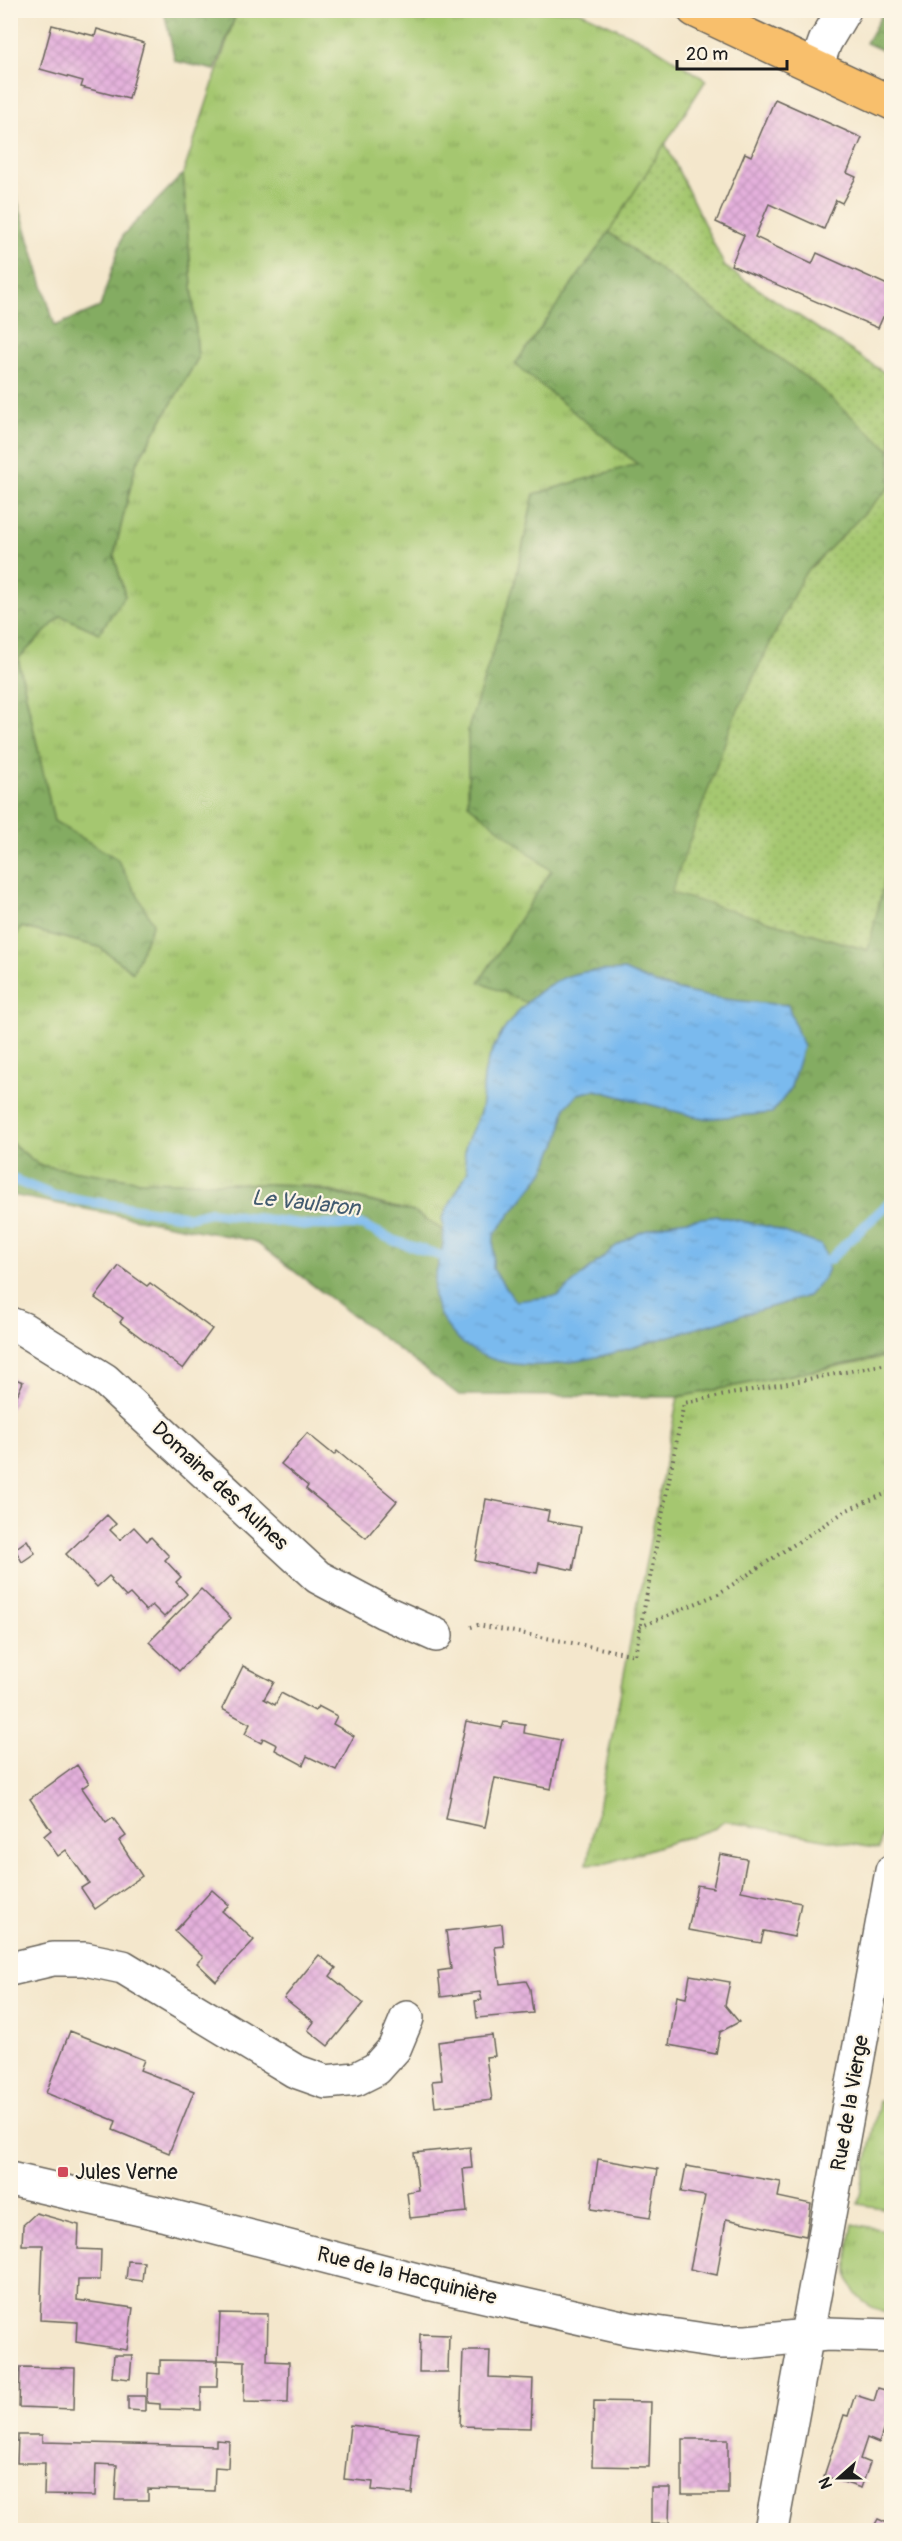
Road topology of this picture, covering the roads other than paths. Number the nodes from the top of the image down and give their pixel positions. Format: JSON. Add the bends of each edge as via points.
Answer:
{"nodes":[{"id":1,"x":694,"y":10,"type":"edge"},
{"id":2,"x":844,"y":10,"type":"edge"},
{"id":3,"x":816,"y":67,"type":"junction"},
{"id":4,"x":891,"y":103,"type":"edge"},
{"id":5,"x":10,"y":1324,"type":"edge"},
{"id":6,"x":436,"y":1635,"type":"road end"},
{"id":7,"x":891,"y":1871,"type":"edge"},
{"id":8,"x":10,"y":1969,"type":"edge"},
{"id":9,"x":407,"y":2018,"type":"dead end"},
{"id":10,"x":10,"y":2179,"type":"edge"},
{"id":11,"x":807,"y":2335,"type":"junction"},
{"id":12,"x":891,"y":2336,"type":"edge"},
{"id":13,"x":771,"y":2530,"type":"edge"}],
"edges":[{"from":1,"to":3,"type":"main road"},
{"from":2,"to":3,"type":"street"},
{"from":3,"to":4,"type":"main road"},
{"from":5,"to":6,"type":"street","name":"Domaine des Aulnes","via":[[105,1380],[318,1576]]},
{"from":7,"to":11,"type":"street","name":"Rue de la Vierge"},
{"from":8,"to":9,"type":"street","via":[[54,1959],[85,1959],[123,1967],[295,2071],[326,2082],[356,2079],[376,2069],[394,2049]]},
{"from":10,"to":11,"type":"street","name":"Rue de la Hacquinière","via":[[630,2329],[718,2342]]},
{"from":11,"to":12,"type":"street","name":"Rue de la Hacquinière"},
{"from":11,"to":13,"type":"street","name":"Rue de la Vierge"}]}
